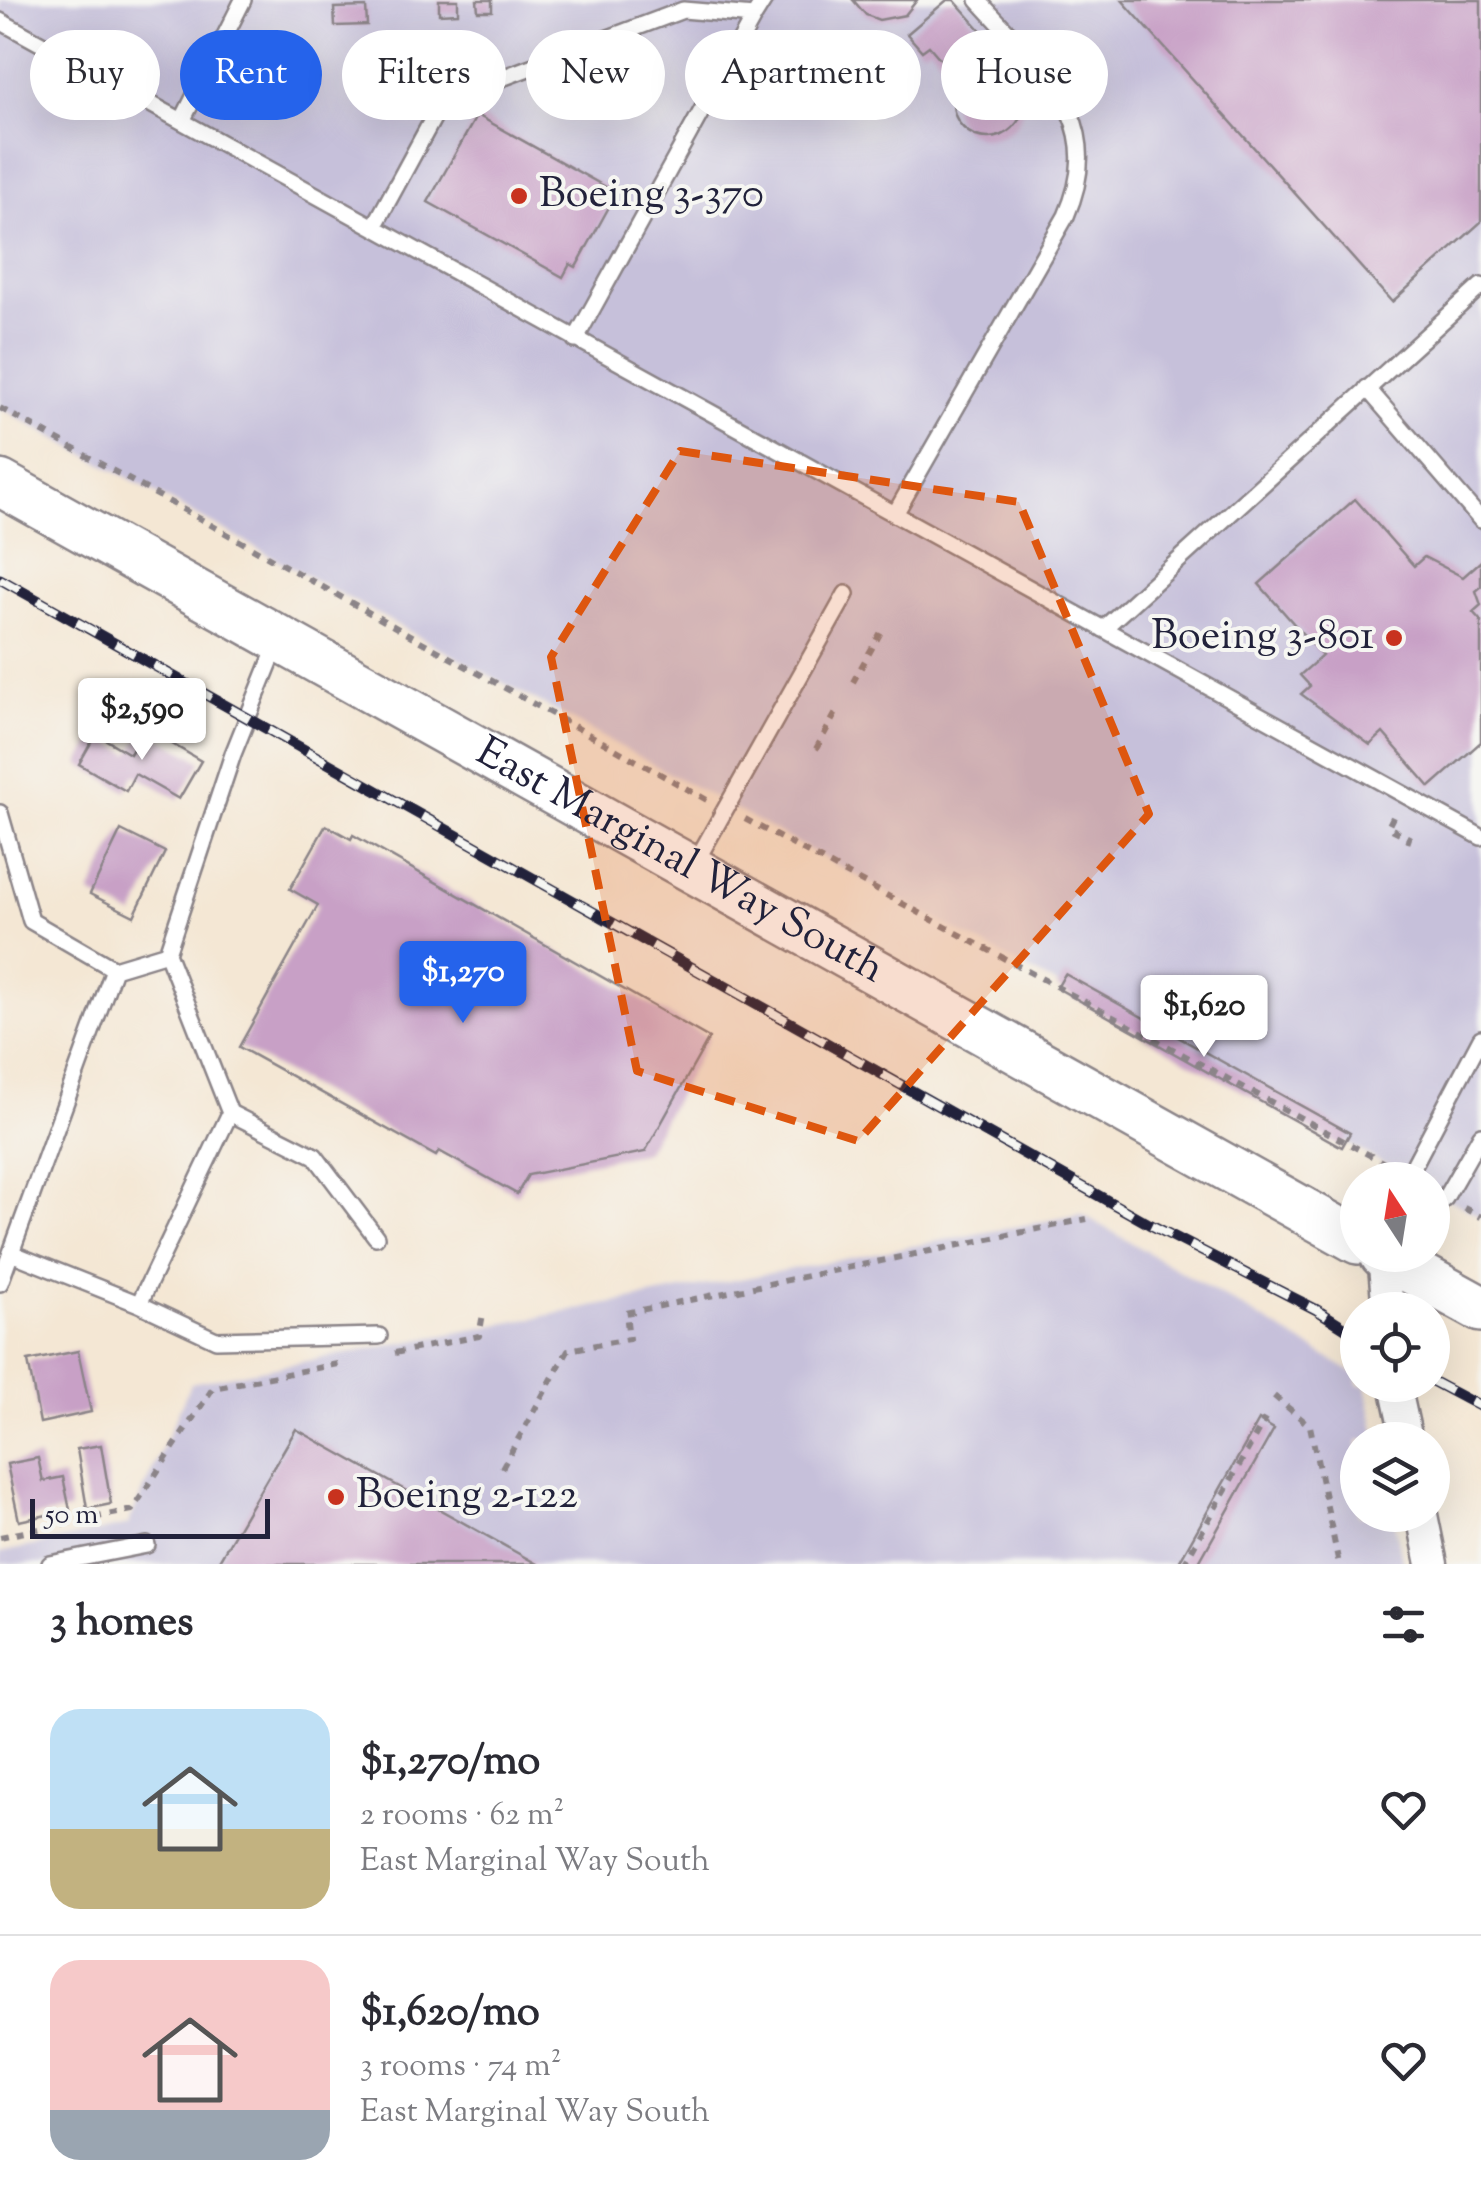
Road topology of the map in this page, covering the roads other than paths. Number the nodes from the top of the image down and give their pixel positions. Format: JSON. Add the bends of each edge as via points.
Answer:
{"nodes":[{"id":1,"x":243,"y":0,"type":"edge"},
{"id":2,"x":764,"y":0,"type":"edge"},
{"id":3,"x":978,"y":0,"type":"edge"},
{"id":4,"x":754,"y":16,"type":"junction"},
{"id":5,"x":0,"y":20,"type":"edge"},
{"id":6,"x":228,"y":30,"type":"edge"},
{"id":7,"x":180,"y":119,"type":"edge"},
{"id":8,"x":182,"y":120,"type":"edge"},
{"id":9,"x":374,"y":227,"type":"junction"},
{"id":10,"x":1481,"y":286,"type":"edge"},
{"id":11,"x":576,"y":340,"type":"junction"},
{"id":12,"x":1367,"y":388,"type":"junction"},
{"id":13,"x":0,"y":484,"type":"edge"},
{"id":14,"x":895,"y":514,"type":"junction"},
{"id":15,"x":1481,"y":520,"type":"edge"},
{"id":16,"x":846,"y":594,"type":"dead end"},
{"id":17,"x":1104,"y":629,"type":"junction"},
{"id":18,"x":279,"y":638,"type":"junction"},
{"id":19,"x":0,"y":813,"type":"edge"},
{"id":20,"x":1481,"y":838,"type":"edge"},
{"id":21,"x":692,"y":868,"type":"junction"},
{"id":22,"x":167,"y":953,"type":"junction"},
{"id":23,"x":114,"y":969,"type":"junction"},
{"id":24,"x":1481,"y":1038,"type":"edge"},
{"id":25,"x":230,"y":1113,"type":"junction"},
{"id":26,"x":1481,"y":1135,"type":"edge"},
{"id":27,"x":1416,"y":1162,"type":"edge"},
{"id":28,"x":1450,"y":1188,"type":"edge"},
{"id":29,"x":1340,"y":1230,"type":"edge"},
{"id":30,"x":376,"y":1237,"type":"dead end"},
{"id":31,"x":11,"y":1253,"type":"junction"},
{"id":32,"x":1414,"y":1272,"type":"edge"},
{"id":33,"x":0,"y":1282,"type":"edge"},
{"id":34,"x":138,"y":1304,"type":"junction"},
{"id":35,"x":1481,"y":1309,"type":"edge"},
{"id":36,"x":379,"y":1336,"type":"dead end"},
{"id":37,"x":1425,"y":1532,"type":"edge"},
{"id":38,"x":147,"y":1546,"type":"dead end"},
{"id":39,"x":50,"y":1564,"type":"edge"},
{"id":40,"x":1432,"y":1564,"type":"edge"}],
"edges":[{"from":1,"to":6,"type":"lane"},
{"from":2,"to":4,"type":"lane"},
{"from":3,"to":14,"type":"lane","via":[[1066,100],[1079,130],[1078,186]]},
{"from":4,"to":9,"type":"lane","via":[[682,10],[442,100]]},
{"from":4,"to":11,"type":"lane"},
{"from":5,"to":7,"type":"lane"},
{"from":8,"to":9,"type":"lane"},
{"from":9,"to":11,"type":"lane"},
{"from":10,"to":12,"type":"lane"},
{"from":11,"to":14,"type":"lane"},
{"from":12,"to":15,"type":"lane"},
{"from":12,"to":17,"type":"lane"},
{"from":13,"to":18,"type":"main road","name":"East Marginal Way South"},
{"from":14,"to":17,"type":"lane"},
{"from":16,"to":21,"type":"lane"},
{"from":17,"to":20,"type":"lane"},
{"from":18,"to":21,"type":"main road","name":"East Marginal Way South"},
{"from":18,"to":22,"type":"lane"},
{"from":19,"to":23,"type":"lane","via":[[30,920]]},
{"from":21,"to":29,"type":"main road","name":"East Marginal Way South"},
{"from":22,"to":23,"type":"lane"},
{"from":22,"to":25,"type":"lane"},
{"from":23,"to":31,"type":"lane"},
{"from":24,"to":27,"type":"lane"},
{"from":25,"to":30,"type":"lane","via":[[314,1156]]},
{"from":25,"to":34,"type":"lane"},
{"from":26,"to":28,"type":"lane"},
{"from":31,"to":33,"type":"lane"},
{"from":31,"to":34,"type":"lane"},
{"from":32,"to":35,"type":"main road"},
{"from":34,"to":36,"type":"lane","via":[[216,1340]]},
{"from":37,"to":40,"type":"street"},
{"from":38,"to":39,"type":"lane"}]}
